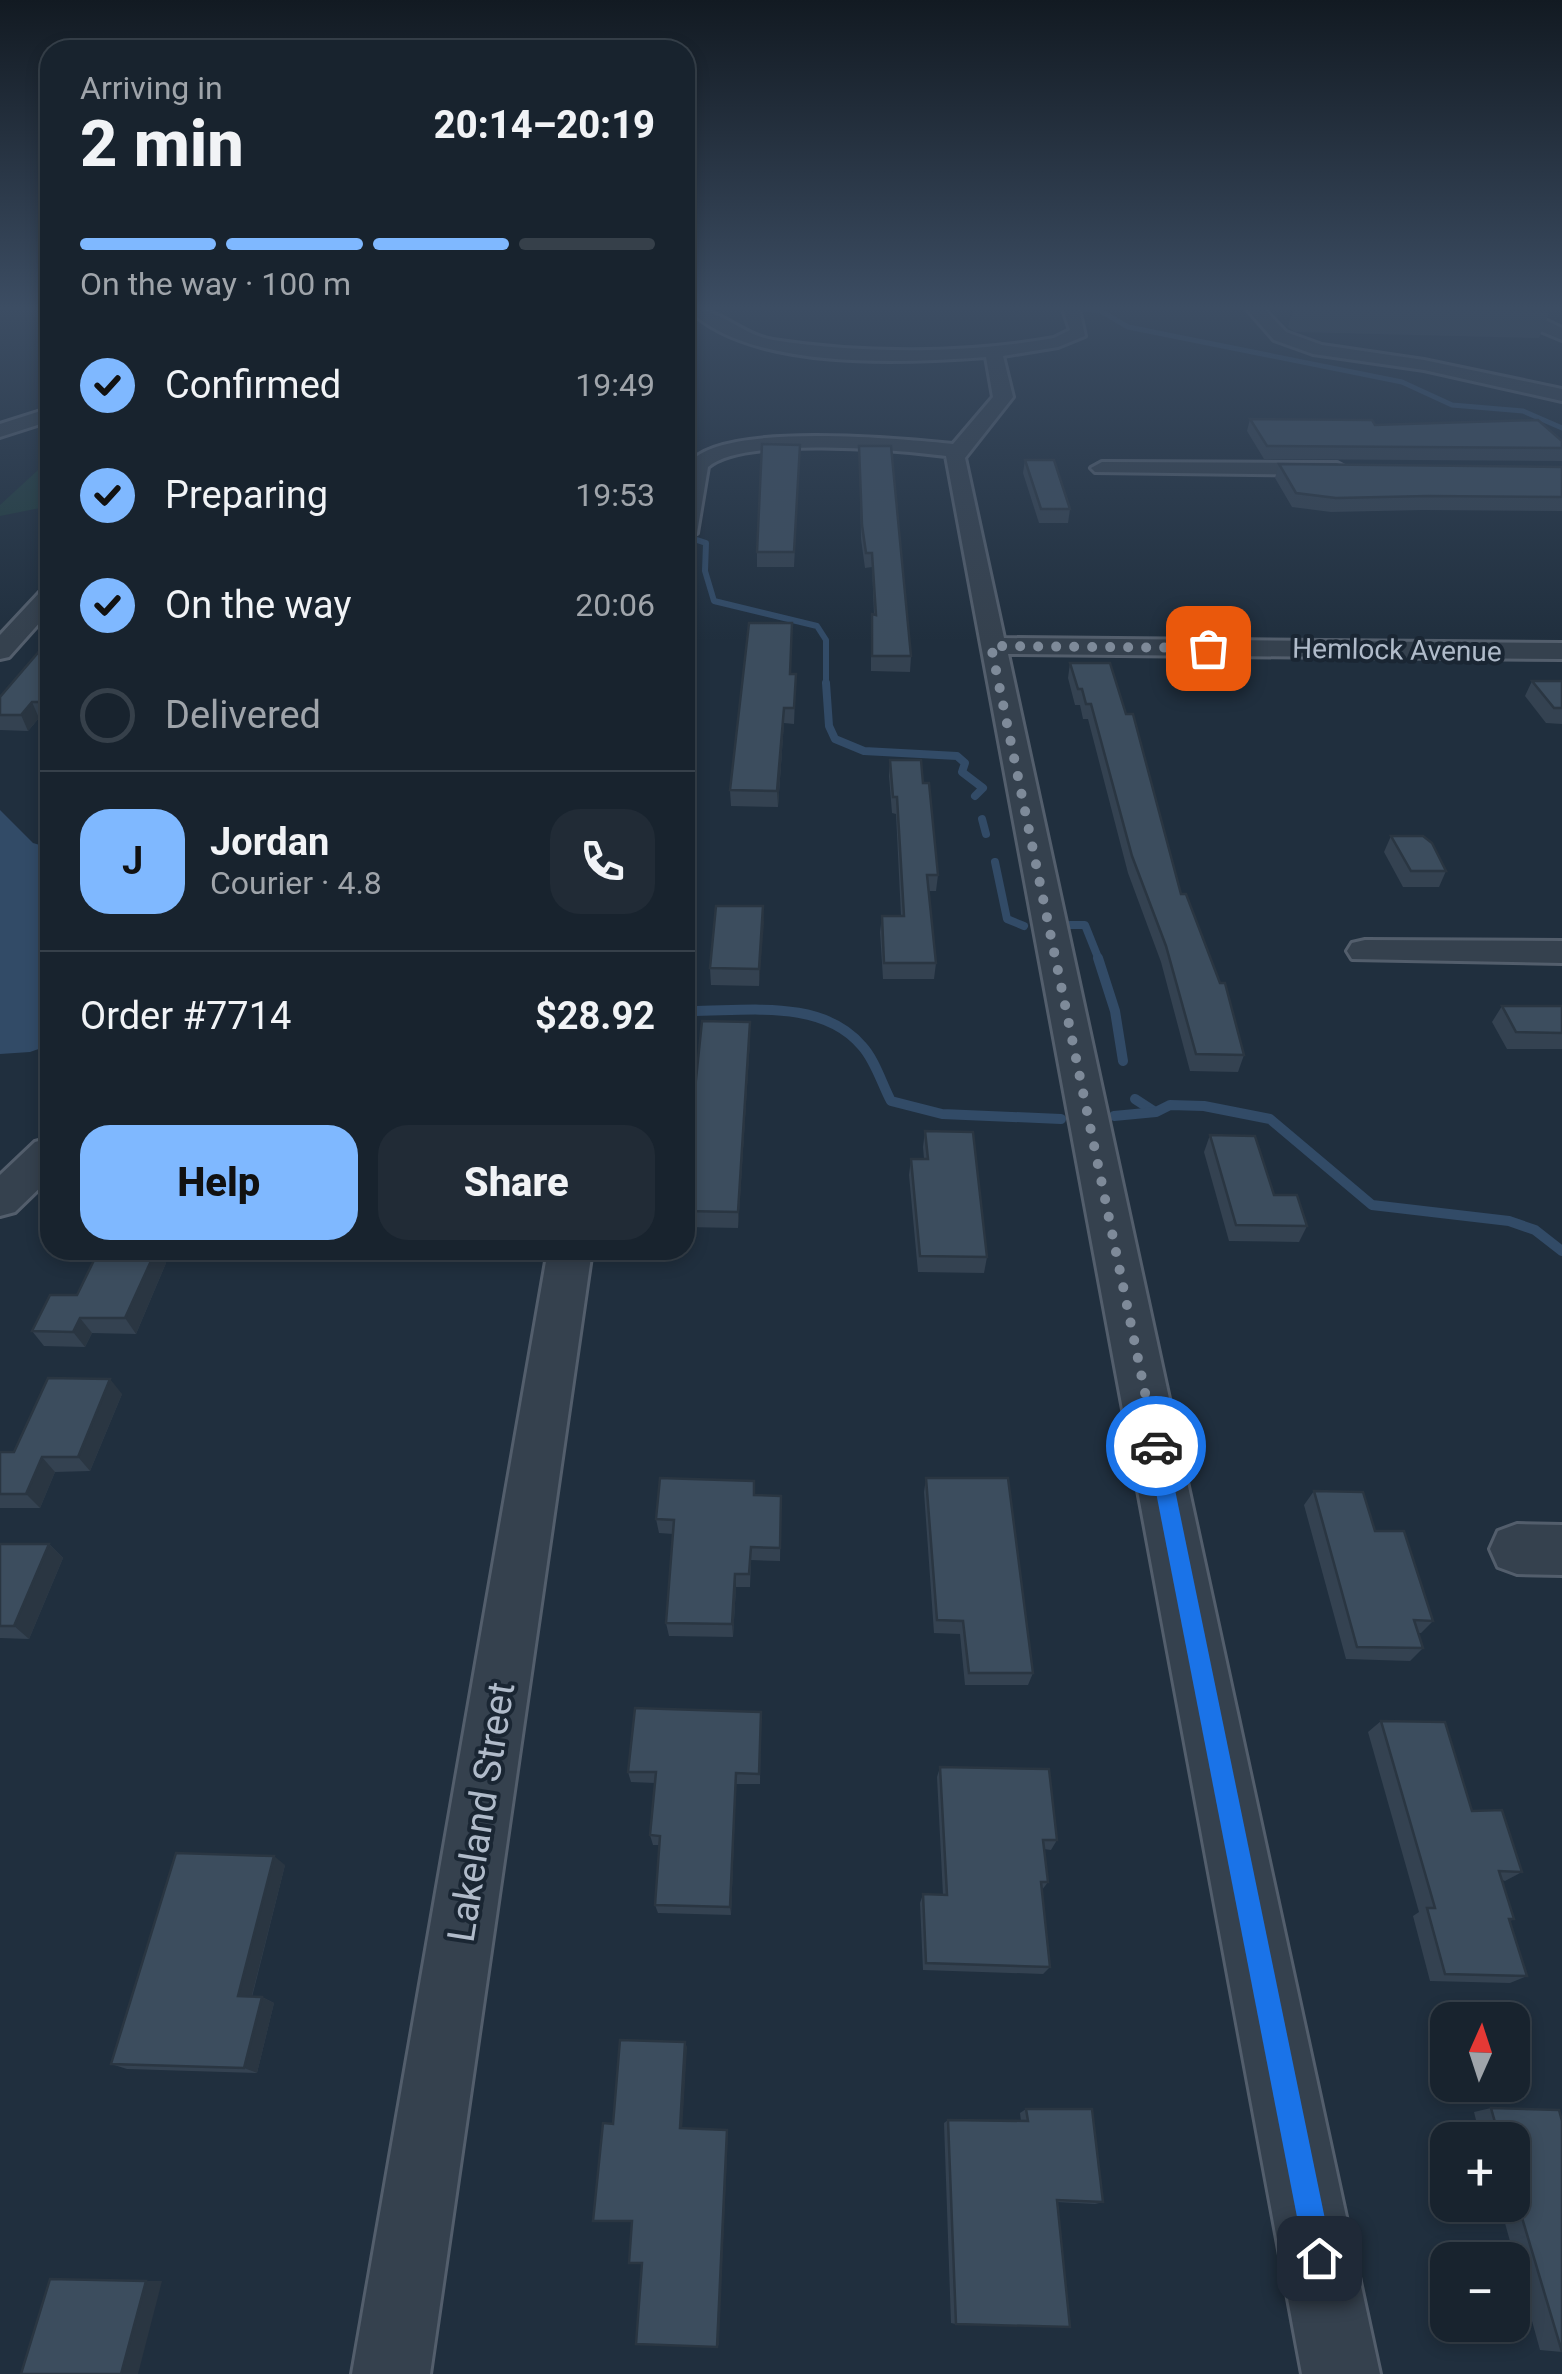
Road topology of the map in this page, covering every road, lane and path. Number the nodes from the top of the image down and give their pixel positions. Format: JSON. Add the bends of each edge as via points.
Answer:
{"nodes":[{"id":1,"x":33,"y":420,"type":"edge"},
{"id":2,"x":988,"y":420,"type":"edge"},
{"id":3,"x":0,"y":431,"type":"edge"},
{"id":4,"x":958,"y":450,"type":"junction"},
{"id":5,"x":1102,"y":468,"type":"dead end"},
{"id":6,"x":1352,"y":469,"type":"edge"},
{"id":7,"x":695,"y":471,"type":"edge"},
{"id":8,"x":40,"y":607,"type":"edge"},
{"id":9,"x":991,"y":646,"type":"junction"},
{"id":10,"x":0,"y":651,"type":"edge"},
{"id":11,"x":1562,"y":651,"type":"edge"},
{"id":12,"x":1365,"y":951,"type":"dead end"},
{"id":13,"x":1562,"y":952,"type":"edge"},
{"id":14,"x":40,"y":1162,"type":"edge"},
{"id":15,"x":0,"y":1200,"type":"edge"},
{"id":16,"x":568,"y":1260,"type":"edge"},
{"id":17,"x":391,"y":2374,"type":"edge"},
{"id":18,"x":1341,"y":2374,"type":"edge"}],
"edges":[{"from":1,"to":3,"type":"street"},
{"from":2,"to":4,"type":"street"},
{"from":4,"to":7,"type":"street","via":[[724,448]]},
{"from":4,"to":9,"type":"street","via":[[954,458]]},
{"from":5,"to":6,"type":"street"},
{"from":8,"to":10,"type":"street"},
{"from":9,"to":11,"type":"street","name":"Hemlock Avenue"},
{"from":9,"to":18,"type":"street"},
{"from":12,"to":13,"type":"street"},
{"from":14,"to":15,"type":"street"},
{"from":16,"to":17,"type":"street","name":"Lakeland Street"}]}
